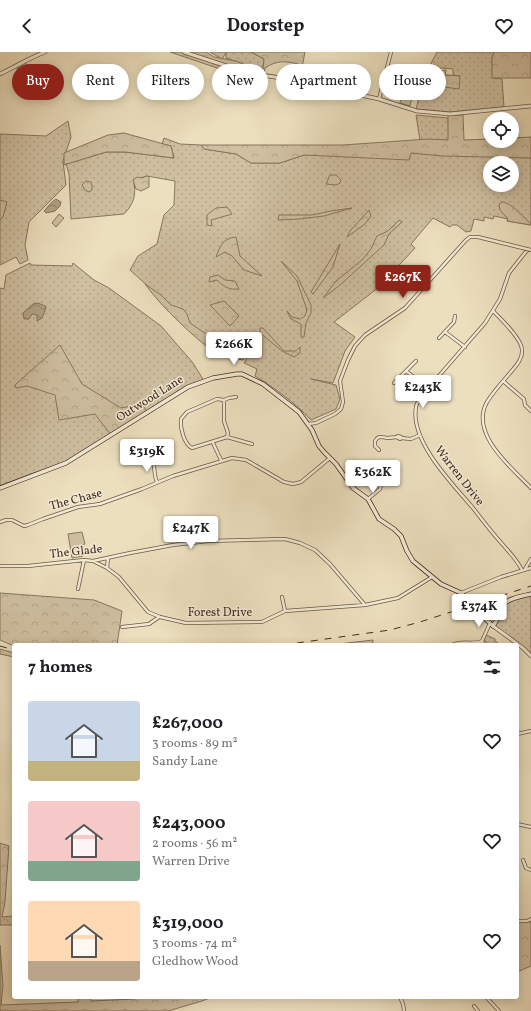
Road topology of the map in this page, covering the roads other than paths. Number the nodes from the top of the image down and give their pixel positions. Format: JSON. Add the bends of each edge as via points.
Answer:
{"nodes":[{"id":1,"x":45,"y":52,"type":"edge"},
{"id":2,"x":184,"y":52,"type":"edge"},
{"id":3,"x":391,"y":52,"type":"edge"},
{"id":4,"x":388,"y":64,"type":"edge"},
{"id":5,"x":0,"y":74,"type":"edge"},
{"id":6,"x":379,"y":99,"type":"edge"},
{"id":7,"x":382,"y":100,"type":"edge"},
{"id":8,"x":531,"y":106,"type":"edge"},
{"id":9,"x":530,"y":249,"type":"edge"},
{"id":10,"x":493,"y":311,"type":"junction"},
{"id":11,"x":455,"y":316,"type":"dead end"},
{"id":12,"x":445,"y":332,"type":"junction"},
{"id":13,"x":439,"y":338,"type":"dead end"},
{"id":14,"x":465,"y":347,"type":"junction"},
{"id":15,"x":416,"y":361,"type":"dead end"},
{"id":16,"x":406,"y":371,"type":"junction"},
{"id":17,"x":503,"y":381,"type":"junction"},
{"id":18,"x":394,"y":383,"type":"dead end"},
{"id":19,"x":428,"y":388,"type":"junction"},
{"id":20,"x":236,"y":397,"type":"dead end"},
{"id":21,"x":224,"y":400,"type":"junction"},
{"id":22,"x":531,"y":411,"type":"edge"},
{"id":23,"x":316,"y":422,"type":"junction"},
{"id":24,"x":308,"y":424,"type":"junction"},
{"id":25,"x":312,"y":430,"type":"junction"},
{"id":26,"x":420,"y":435,"type":"junction"},
{"id":27,"x":228,"y":437,"type":"junction"},
{"id":28,"x":213,"y":443,"type":"junction"},
{"id":29,"x":252,"y":444,"type":"dead end"},
{"id":30,"x":379,"y":450,"type":"dead end"},
{"id":31,"x":151,"y":457,"type":"junction"},
{"id":32,"x":330,"y":458,"type":"junction"},
{"id":33,"x":221,"y":460,"type":"junction"},
{"id":34,"x":390,"y":471,"type":"dead end"},
{"id":35,"x":157,"y":482,"type":"junction"},
{"id":36,"x":0,"y":488,"type":"edge"},
{"id":37,"x":531,"y":488,"type":"edge"},
{"id":38,"x":368,"y":499,"type":"junction"},
{"id":39,"x":0,"y":522,"type":"edge"},
{"id":40,"x":108,"y":558,"type":"junction"},
{"id":41,"x":531,"y":559,"type":"edge"},
{"id":42,"x":84,"y":560,"type":"junction"},
{"id":43,"x":93,"y":561,"type":"junction"},
{"id":44,"x":0,"y":566,"type":"edge"},
{"id":45,"x":107,"y":568,"type":"junction"},
{"id":46,"x":531,"y":568,"type":"edge"},
{"id":47,"x":524,"y":569,"type":"junction"},
{"id":48,"x":432,"y":577,"type":"junction"},
{"id":49,"x":78,"y":589,"type":"dead end"},
{"id":50,"x":461,"y":593,"type":"junction"},
{"id":51,"x":531,"y":594,"type":"edge"},
{"id":52,"x":282,"y":597,"type":"dead end"},
{"id":53,"x":366,"y":605,"type":"junction"},
{"id":54,"x":285,"y":611,"type":"junction"},
{"id":55,"x":160,"y":617,"type":"junction"},
{"id":56,"x":491,"y":624,"type":"junction"},
{"id":57,"x":122,"y":627,"type":"dead end"},
{"id":58,"x":482,"y":641,"type":"joint"},
{"id":59,"x":457,"y":643,"type":"edge"},
{"id":60,"x":516,"y":643,"type":"edge"},
{"id":61,"x":519,"y":645,"type":"edge"},
{"id":62,"x":531,"y":656,"type":"edge"},
{"id":63,"x":531,"y":731,"type":"edge"},
{"id":64,"x":519,"y":734,"type":"edge"},
{"id":65,"x":519,"y":824,"type":"edge"},
{"id":66,"x":531,"y":827,"type":"edge"},
{"id":67,"x":523,"y":860,"type":"dead end"},
{"id":68,"x":531,"y":870,"type":"edge"},
{"id":69,"x":531,"y":919,"type":"edge"},
{"id":70,"x":519,"y":921,"type":"edge"},
{"id":71,"x":401,"y":999,"type":"edge"},
{"id":72,"x":488,"y":999,"type":"edge"},
{"id":73,"x":474,"y":1006,"type":"dead end"},
{"id":74,"x":404,"y":1011,"type":"edge"},
{"id":75,"x":478,"y":1011,"type":"edge"},
{"id":76,"x":498,"y":1011,"type":"edge"}],
"edges":[{"from":1,"to":5,"type":"street"},
{"from":2,"to":6,"type":"street","via":[[248,73],[300,80]]},
{"from":3,"to":4,"type":"street"},
{"from":7,"to":8,"type":"street","via":[[417,111],[450,114]]},
{"from":9,"to":10,"type":"street","name":"Warren Drive","via":[[509,273],[503,293]]},
{"from":9,"to":23,"type":"street","via":[[478,237],[466,240],[405,308],[361,339],[351,352],[340,381],[341,409]]},
{"from":10,"to":14,"type":"street","name":"Warren Drive"},
{"from":10,"to":17,"type":"street","via":[[518,340],[522,350],[518,363]]},
{"from":11,"to":12,"type":"street","via":[[454,322]]},
{"from":12,"to":13,"type":"street"},
{"from":12,"to":14,"type":"street"},
{"from":14,"to":19,"type":"street","name":"Warren Drive"},
{"from":15,"to":16,"type":"street"},
{"from":16,"to":18,"type":"street"},
{"from":16,"to":19,"type":"street"},
{"from":17,"to":22,"type":"street","via":[[524,400]]},
{"from":17,"to":37,"type":"street","via":[[486,405],[484,428],[494,448]]},
{"from":19,"to":26,"type":"street","name":"Warren Drive","via":[[418,400],[416,407],[416,422]]},
{"from":20,"to":21,"type":"street"},
{"from":21,"to":27,"type":"street","via":[[224,421]]},
{"from":21,"to":28,"type":"street","via":[[215,400],[187,412],[181,419],[184,437],[190,448]]},
{"from":23,"to":24,"type":"street"},
{"from":23,"to":25,"type":"street"},
{"from":24,"to":25,"type":"main road","name":"Outwood Lane"},
{"from":24,"to":36,"type":"main road","name":"Outwood Lane","via":[[293,407],[253,378],[239,373],[213,378],[193,384],[66,464]]},
{"from":25,"to":32,"type":"main road","name":"Outwood Lane","via":[[321,449]]},
{"from":26,"to":30,"type":"street","via":[[411,439],[381,436],[375,441]]},
{"from":26,"to":47,"type":"street","name":"Warren Drive","via":[[435,463]]},
{"from":27,"to":28,"type":"street"},
{"from":27,"to":29,"type":"street"},
{"from":28,"to":33,"type":"street"},
{"from":31,"to":31,"type":"street","via":[[153,447],[146,443],[143,453]]},
{"from":31,"to":35,"type":"street","via":[[155,465],[154,474]]},
{"from":32,"to":33,"type":"street","name":"The Chase","via":[[301,482],[293,484],[284,482],[243,459]]},
{"from":32,"to":38,"type":"main road","name":"Outwood Lane","via":[[354,488]]},
{"from":33,"to":35,"type":"street","name":"The Chase"},
{"from":34,"to":38,"type":"street","via":[[383,475],[380,489]]},
{"from":35,"to":39,"type":"street","name":"The Chase","via":[[112,500],[78,507],[28,525],[24,526],[12,520]]},
{"from":38,"to":48,"type":"main road","via":[[379,519],[401,536],[409,557]]},
{"from":40,"to":43,"type":"street","name":"The Glade"},
{"from":40,"to":45,"type":"street"},
{"from":40,"to":53,"type":"street","name":"The Glade","via":[[172,545],[285,539],[315,550]]},
{"from":41,"to":47,"type":"street"},
{"from":42,"to":43,"type":"street","name":"The Glade"},
{"from":42,"to":44,"type":"street","name":"The Glade"},
{"from":42,"to":49,"type":"street"},
{"from":43,"to":45,"type":"street","name":"Forest Drive"},
{"from":45,"to":55,"type":"street","name":"Forest Drive","via":[[119,577],[148,612]]},
{"from":46,"to":47,"type":"street"},
{"from":47,"to":50,"type":"street"},
{"from":48,"to":50,"type":"main road"},
{"from":48,"to":53,"type":"street","name":"Forest Drive","via":[[398,598]]},
{"from":50,"to":56,"type":"main road","bridge":true},
{"from":51,"to":56,"type":"main road","via":[[506,602],[498,619]]},
{"from":52,"to":54,"type":"street"},
{"from":53,"to":54,"type":"street","name":"Forest Drive"},
{"from":54,"to":55,"type":"street","name":"Forest Drive","via":[[262,622],[252,623],[186,623]]},
{"from":55,"to":57,"type":"street","via":[[149,624]]},
{"from":56,"to":58,"type":"street"},
{"from":56,"to":60,"type":"street"},
{"from":58,"to":59,"type":"street"},
{"from":61,"to":62,"type":"street"},
{"from":63,"to":64,"type":"street"},
{"from":65,"to":66,"type":"street"},
{"from":67,"to":68,"type":"street","via":[[526,868]]},
{"from":69,"to":70,"type":"street"},
{"from":71,"to":74,"type":"street"},
{"from":72,"to":76,"type":"street"},
{"from":73,"to":75,"type":"street"}]}
